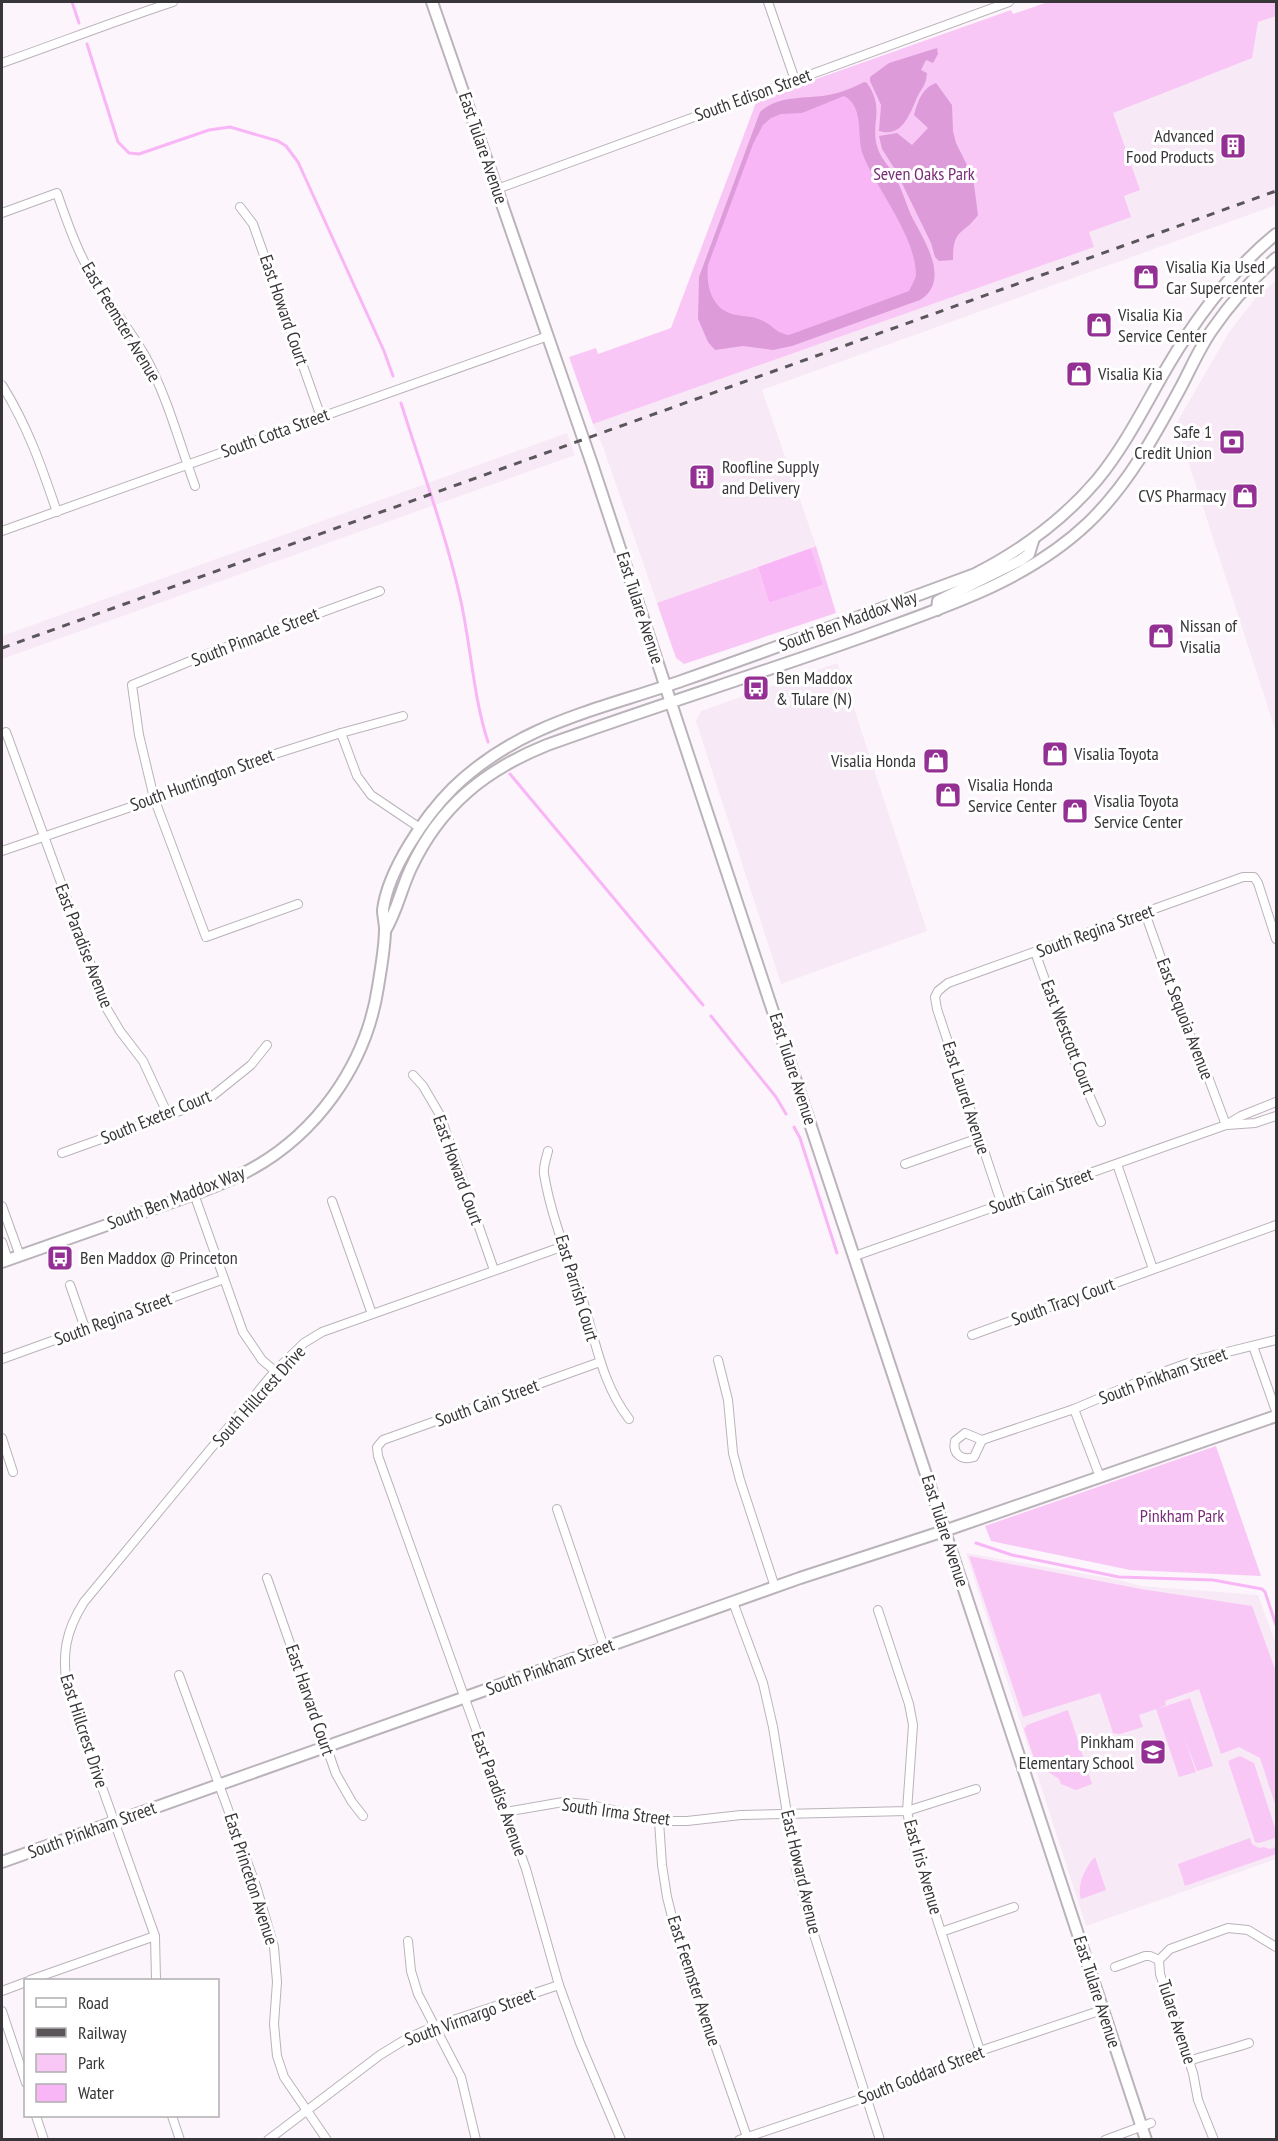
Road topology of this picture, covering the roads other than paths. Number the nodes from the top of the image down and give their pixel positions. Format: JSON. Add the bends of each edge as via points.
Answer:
{"nodes":[{"id":1,"x":173,"y":2,"type":"edge"},
{"id":2,"x":432,"y":2,"type":"edge"},
{"id":3,"x":768,"y":2,"type":"edge"},
{"id":4,"x":1009,"y":2,"type":"edge"},
{"id":5,"x":2,"y":63,"type":"edge"},
{"id":6,"x":795,"y":80,"type":"junction"},
{"id":7,"x":497,"y":189,"type":"junction"},
{"id":8,"x":240,"y":207,"type":"dead end"},
{"id":9,"x":2,"y":213,"type":"edge"},
{"id":10,"x":1276,"y":234,"type":"edge"},
{"id":11,"x":1276,"y":258,"type":"edge"},
{"id":12,"x":548,"y":336,"type":"junction"},
{"id":13,"x":2,"y":385,"type":"edge"},
{"id":14,"x":321,"y":417,"type":"junction"},
{"id":15,"x":188,"y":465,"type":"junction"},
{"id":16,"x":195,"y":486,"type":"dead end"},
{"id":17,"x":57,"y":512,"type":"junction"},
{"id":18,"x":2,"y":531,"type":"edge"},
{"id":19,"x":1033,"y":541,"type":"junction"},
{"id":20,"x":380,"y":591,"type":"dead end"},
{"id":21,"x":937,"y":610,"type":"junction"},
{"id":22,"x":666,"y":686,"type":"junction"},
{"id":23,"x":672,"y":703,"type":"junction"},
{"id":24,"x":403,"y":716,"type":"dead end"},
{"id":25,"x":6,"y":732,"type":"dead end"},
{"id":26,"x":341,"y":733,"type":"junction"},
{"id":27,"x":154,"y":798,"type":"junction"},
{"id":28,"x":420,"y":828,"type":"junction"},
{"id":29,"x":43,"y":836,"type":"junction"},
{"id":30,"x":2,"y":850,"type":"edge"},
{"id":31,"x":298,"y":904,"type":"dead end"},
{"id":32,"x":1145,"y":913,"type":"junction"},
{"id":33,"x":385,"y":932,"type":"junction"},
{"id":34,"x":1276,"y":939,"type":"edge"},
{"id":35,"x":1035,"y":952,"type":"junction"},
{"id":36,"x":938,"y":991,"type":"joint"},
{"id":37,"x":267,"y":1045,"type":"dead end"},
{"id":38,"x":413,"y":1074,"type":"dead end"},
{"id":39,"x":1276,"y":1102,"type":"edge"},
{"id":40,"x":168,"y":1115,"type":"junction"},
{"id":41,"x":1276,"y":1116,"type":"edge"},
{"id":42,"x":1101,"y":1122,"type":"dead end"},
{"id":43,"x":1226,"y":1125,"type":"junction"},
{"id":44,"x":979,"y":1138,"type":"junction"},
{"id":45,"x":548,"y":1152,"type":"dead end"},
{"id":46,"x":62,"y":1153,"type":"dead end"},
{"id":47,"x":905,"y":1164,"type":"dead end"},
{"id":48,"x":1117,"y":1164,"type":"junction"},
{"id":49,"x":194,"y":1194,"type":"junction"},
{"id":50,"x":332,"y":1200,"type":"dead end"},
{"id":51,"x":1002,"y":1205,"type":"junction"},
{"id":52,"x":2,"y":1206,"type":"edge"},
{"id":53,"x":1276,"y":1225,"type":"edge"},
{"id":54,"x":2,"y":1242,"type":"edge"},
{"id":55,"x":564,"y":1246,"type":"junction"},
{"id":56,"x":20,"y":1256,"type":"junction"},
{"id":57,"x":855,"y":1256,"type":"junction"},
{"id":58,"x":5,"y":1261,"type":"edge"},
{"id":59,"x":1153,"y":1269,"type":"junction"},
{"id":60,"x":494,"y":1270,"type":"junction"},
{"id":61,"x":224,"y":1279,"type":"junction"},
{"id":62,"x":69,"y":1286,"type":"dead end"},
{"id":63,"x":372,"y":1314,"type":"junction"},
{"id":64,"x":85,"y":1328,"type":"junction"},
{"id":65,"x":972,"y":1335,"type":"dead end"},
{"id":66,"x":1276,"y":1340,"type":"edge"},
{"id":67,"x":1253,"y":1346,"type":"junction"},
{"id":68,"x":2,"y":1359,"type":"edge"},
{"id":69,"x":718,"y":1360,"type":"dead end"},
{"id":70,"x":600,"y":1362,"type":"junction"},
{"id":71,"x":275,"y":1371,"type":"junction"},
{"id":72,"x":1074,"y":1409,"type":"junction"},
{"id":73,"x":1276,"y":1411,"type":"edge"},
{"id":74,"x":1276,"y":1416,"type":"edge"},
{"id":75,"x":630,"y":1419,"type":"dead end"},
{"id":76,"x":2,"y":1438,"type":"edge"},
{"id":77,"x":982,"y":1440,"type":"dead end"},
{"id":78,"x":377,"y":1447,"type":"joint"},
{"id":79,"x":14,"y":1472,"type":"dead end"},
{"id":80,"x":1100,"y":1477,"type":"junction"},
{"id":81,"x":557,"y":1509,"type":"dead end"},
{"id":82,"x":945,"y":1531,"type":"junction"},
{"id":83,"x":267,"y":1578,"type":"dead end"},
{"id":84,"x":775,"y":1587,"type":"junction"},
{"id":85,"x":733,"y":1602,"type":"junction"},
{"id":86,"x":878,"y":1610,"type":"dead end"},
{"id":87,"x":67,"y":1639,"type":"joint"},
{"id":88,"x":604,"y":1647,"type":"junction"},
{"id":89,"x":179,"y":1675,"type":"dead end"},
{"id":90,"x":464,"y":1698,"type":"junction"},
{"id":91,"x":326,"y":1747,"type":"junction"},
{"id":92,"x":219,"y":1785,"type":"junction"},
{"id":93,"x":976,"y":1789,"type":"dead end"},
{"id":94,"x":907,"y":1811,"type":"junction"},
{"id":95,"x":505,"y":1812,"type":"junction"},
{"id":96,"x":787,"y":1814,"type":"junction"},
{"id":97,"x":363,"y":1816,"type":"dead end"},
{"id":98,"x":659,"y":1821,"type":"junction"},
{"id":99,"x":114,"y":1822,"type":"junction"},
{"id":100,"x":2,"y":1862,"type":"edge"},
{"id":101,"x":1014,"y":1907,"type":"dead end"},
{"id":102,"x":941,"y":1932,"type":"junction"},
{"id":103,"x":155,"y":1936,"type":"junction"},
{"id":104,"x":408,"y":1941,"type":"dead end"},
{"id":105,"x":1276,"y":1947,"type":"edge"},
{"id":106,"x":1159,"y":1960,"type":"junction"},
{"id":107,"x":1115,"y":1967,"type":"dead end"},
{"id":108,"x":34,"y":1979,"type":"edge"},
{"id":109,"x":156,"y":1979,"type":"edge"},
{"id":110,"x":24,"y":1982,"type":"edge"},
{"id":111,"x":559,"y":1985,"type":"junction"},
{"id":112,"x":2,"y":1990,"type":"edge"},
{"id":113,"x":1102,"y":2010,"type":"junction"},
{"id":114,"x":2,"y":2012,"type":"edge"},
{"id":115,"x":435,"y":2026,"type":"junction"},
{"id":116,"x":1249,"y":2043,"type":"dead end"},
{"id":117,"x":980,"y":2051,"type":"junction"},
{"id":118,"x":1190,"y":2061,"type":"junction"},
{"id":119,"x":24,"y":2077,"type":"edge"},
{"id":120,"x":866,"y":2097,"type":"junction"},
{"id":121,"x":306,"y":2111,"type":"junction"},
{"id":122,"x":37,"y":2117,"type":"edge"},
{"id":123,"x":173,"y":2117,"type":"edge"},
{"id":124,"x":1146,"y":2125,"type":"junction"},
{"id":125,"x":743,"y":2138,"type":"edge"},
{"id":126,"x":44,"y":2139,"type":"edge"},
{"id":127,"x":180,"y":2139,"type":"edge"},
{"id":128,"x":268,"y":2139,"type":"edge"},
{"id":129,"x":327,"y":2139,"type":"edge"},
{"id":130,"x":476,"y":2139,"type":"edge"},
{"id":131,"x":621,"y":2139,"type":"edge"},
{"id":132,"x":880,"y":2139,"type":"edge"},
{"id":133,"x":1105,"y":2139,"type":"edge"},
{"id":134,"x":1146,"y":2139,"type":"edge"},
{"id":135,"x":1214,"y":2139,"type":"edge"}],
"edges":[{"from":1,"to":5,"type":"street"},
{"from":2,"to":7,"type":"street","name":"East Tulare Avenue"},
{"from":3,"to":6,"type":"street"},
{"from":4,"to":6,"type":"street","name":"South Edison Street"},
{"from":6,"to":7,"type":"street","name":"South Edison Street"},
{"from":7,"to":12,"type":"street","name":"East Tulare Avenue"},
{"from":8,"to":14,"type":"street","name":"East Howard Court","via":[[253,224]]},
{"from":9,"to":15,"type":"street","name":"East Feemster Avenue","via":[[57,193],[84,261],[159,384]]},
{"from":10,"to":19,"type":"street","name":"South Ben Maddox Way","via":[[1217,293],[1186,335],[1131,432],[1098,478]]},
{"from":11,"to":21,"type":"street","name":"South Ben Maddox Way","via":[[1211,331],[1121,488],[1088,523],[1060,547],[1014,576]]},
{"from":12,"to":14,"type":"street","name":"South Cotta Street"},
{"from":12,"to":22,"type":"street","name":"East Tulare Avenue"},
{"from":13,"to":17,"type":"street","via":[[33,442]]},
{"from":14,"to":15,"type":"street","name":"South Cotta Street"},
{"from":15,"to":16,"type":"street","name":"East Feemster Avenue"},
{"from":15,"to":17,"type":"street","name":"South Cotta Street"},
{"from":17,"to":18,"type":"street","name":"South Cotta Street"},
{"from":19,"to":21,"type":"street","via":[[1029,554],[1021,560],[943,597]]},
{"from":19,"to":22,"type":"street","name":"South Ben Maddox Way","via":[[975,574]]},
{"from":20,"to":27,"type":"street","name":"South Pinnacle Street","via":[[132,685]]},
{"from":21,"to":23,"type":"street","name":"South Ben Maddox Way"},
{"from":22,"to":23,"type":"street","name":"East Tulare Avenue"},
{"from":22,"to":28,"type":"street","name":"South Ben Maddox Way","via":[[555,722],[522,737],[466,776]]},
{"from":23,"to":33,"type":"street","name":"South Ben Maddox Way","via":[[539,748],[483,778],[450,810],[425,843]]},
{"from":23,"to":57,"type":"street","name":"East Tulare Avenue"},
{"from":24,"to":26,"type":"street","name":"South Huntington Street"},
{"from":25,"to":29,"type":"street","name":"East Paradise Avenue"},
{"from":26,"to":27,"type":"street","name":"South Huntington Street"},
{"from":26,"to":28,"type":"street","via":[[357,777],[371,795]]},
{"from":27,"to":29,"type":"street","name":"South Huntington Street"},
{"from":27,"to":31,"type":"street","via":[[206,937]]},
{"from":28,"to":33,"type":"street","name":"South Ben Maddox Way","via":[[387,897],[383,911]]},
{"from":29,"to":30,"type":"street","name":"South Huntington Street"},
{"from":29,"to":40,"type":"street","name":"East Paradise Avenue","via":[[106,1009],[143,1061]]},
{"from":32,"to":34,"type":"street","name":"South Regina Street","via":[[1243,877],[1254,877]]},
{"from":32,"to":35,"type":"street","name":"South Regina Street"},
{"from":32,"to":43,"type":"street","name":"East Sequoia Avenue"},
{"from":33,"to":49,"type":"street","name":"South Ben Maddox Way","via":[[368,1029],[350,1069],[331,1098],[304,1130],[276,1154],[233,1179]]},
{"from":35,"to":36,"type":"street","name":"South Regina Street","via":[[948,983]]},
{"from":35,"to":42,"type":"street","name":"East Westcott Court","via":[[1072,1058]]},
{"from":36,"to":44,"type":"street","name":"East Laurel Avenue","via":[[937,1009]]},
{"from":37,"to":40,"type":"street","name":"South Exeter Court","via":[[251,1065],[210,1098]]},
{"from":38,"to":60,"type":"street","name":"East Howard Court","via":[[440,1115]]},
{"from":39,"to":43,"type":"street","name":"South Cain Street"},
{"from":40,"to":46,"type":"street","name":"South Exeter Court"},
{"from":41,"to":43,"type":"street","name":"South Cain Street","via":[[1255,1123]]},
{"from":43,"to":48,"type":"street","name":"South Cain Street"},
{"from":44,"to":47,"type":"street"},
{"from":44,"to":51,"type":"street","name":"East Laurel Avenue"},
{"from":45,"to":55,"type":"street","name":"East Parrish Court","via":[[544,1171]]},
{"from":48,"to":51,"type":"street","name":"South Cain Street"},
{"from":48,"to":59,"type":"street"},
{"from":49,"to":56,"type":"street","name":"South Ben Maddox Way"},
{"from":49,"to":61,"type":"street"},
{"from":50,"to":63,"type":"street"},
{"from":51,"to":57,"type":"street","name":"South Cain Street"},
{"from":52,"to":56,"type":"street"},
{"from":53,"to":59,"type":"street","name":"South Tracy Court"},
{"from":54,"to":58,"type":"street"},
{"from":55,"to":60,"type":"street","name":"South Hillcrest Drive"},
{"from":55,"to":70,"type":"street","name":"East Parrish Court"},
{"from":56,"to":58,"type":"street","name":"South Ben Maddox Way"},
{"from":57,"to":82,"type":"street","name":"East Tulare Avenue"},
{"from":59,"to":65,"type":"street","name":"South Tracy Court"},
{"from":60,"to":63,"type":"street","name":"South Hillcrest Drive"},
{"from":61,"to":64,"type":"street","name":"South Regina Street"},
{"from":61,"to":71,"type":"street","via":[[243,1332],[262,1360]]},
{"from":62,"to":64,"type":"street"},
{"from":63,"to":71,"type":"street","name":"South Hillcrest Drive","via":[[322,1332],[304,1343]]},
{"from":64,"to":68,"type":"street","name":"South Regina Street"},
{"from":66,"to":67,"type":"street","name":"South Pinkham Street"},
{"from":67,"to":72,"type":"street","name":"South Pinkham Street","via":[[1199,1359]]},
{"from":67,"to":73,"type":"street"},
{"from":69,"to":84,"type":"street","via":[[728,1400],[733,1453]]},
{"from":70,"to":75,"type":"street","name":"East Parrish Court","via":[[611,1392]]},
{"from":70,"to":78,"type":"street","name":"South Cain Street","via":[[383,1440]]},
{"from":71,"to":87,"type":"street","name":"South Hillcrest Drive","via":[[84,1602]]},
{"from":72,"to":77,"type":"street","name":"South Pinkham Street"},
{"from":72,"to":80,"type":"street"},
{"from":74,"to":80,"type":"street","name":"South Pinkham Street"},
{"from":76,"to":79,"type":"street"},
{"from":78,"to":90,"type":"street","name":"East Paradise Avenue"},
{"from":80,"to":82,"type":"street","name":"South Pinkham Street"},
{"from":81,"to":88,"type":"street"},
{"from":82,"to":84,"type":"street","name":"South Pinkham Street"},
{"from":82,"to":113,"type":"street","name":"East Tulare Avenue"},
{"from":83,"to":91,"type":"street","name":"East Harvard Court"},
{"from":84,"to":85,"type":"street","name":"South Pinkham Street"},
{"from":85,"to":88,"type":"street","name":"South Pinkham Street"},
{"from":85,"to":96,"type":"street","name":"East Howard Avenue","via":[[763,1683]]},
{"from":86,"to":94,"type":"street","name":"East Iris Avenue","via":[[913,1725]]},
{"from":87,"to":99,"type":"street","name":"East Hillcrest Drive","via":[[63,1665],[67,1689]]},
{"from":88,"to":90,"type":"street","name":"South Pinkham Street"},
{"from":89,"to":92,"type":"street","name":"East Princeton Avenue"},
{"from":90,"to":91,"type":"street","name":"South Pinkham Street"},
{"from":90,"to":95,"type":"street","name":"East Paradise Avenue"},
{"from":91,"to":92,"type":"street","name":"South Pinkham Street"},
{"from":91,"to":97,"type":"street","name":"East Harvard Court","via":[[336,1774]]},
{"from":92,"to":99,"type":"street","name":"South Pinkham Street"},
{"from":92,"to":121,"type":"street","name":"East Princeton Avenue","via":[[274,1947],[277,2056],[284,2077]]},
{"from":93,"to":94,"type":"street","name":"South Irma Street"},
{"from":94,"to":96,"type":"street","name":"South Irma Street"},
{"from":94,"to":102,"type":"street","name":"East Iris Avenue","via":[[915,1852]]},
{"from":95,"to":98,"type":"street","name":"South Irma Street","via":[[563,1802]]},
{"from":95,"to":111,"type":"street","name":"East Paradise Avenue","via":[[540,1912]]},
{"from":96,"to":98,"type":"street","name":"South Irma Street"},
{"from":96,"to":120,"type":"street","name":"East Howard Avenue","via":[[809,1919]]},
{"from":98,"to":125,"type":"street","name":"East Feemster Avenue","via":[[662,1865],[676,1933]]},
{"from":99,"to":100,"type":"street","name":"South Pinkham Street"},
{"from":99,"to":103,"type":"street","name":"East Hillcrest Drive"},
{"from":101,"to":102,"type":"street"},
{"from":102,"to":117,"type":"street","name":"East Iris Avenue"},
{"from":103,"to":108,"type":"street"},
{"from":103,"to":109,"type":"street","name":"East Hillcrest Drive"},
{"from":104,"to":115,"type":"street","via":[[418,1994]]},
{"from":105,"to":106,"type":"street","name":"Tulare Avenue","via":[[1248,1930],[1228,1928],[1170,1949]]},
{"from":106,"to":107,"type":"street","name":"East Tulare Avenue","via":[[1145,1956]]},
{"from":106,"to":118,"type":"street","name":"Tulare Avenue","via":[[1160,1974]]},
{"from":110,"to":112,"type":"street"},
{"from":111,"to":115,"type":"street","name":"South Virmargo Street"},
{"from":111,"to":131,"type":"street","name":"East Paradise Avenue","via":[[579,2043]]},
{"from":113,"to":117,"type":"street","name":"South Goddard Street"},
{"from":113,"to":124,"type":"street","name":"East Tulare Avenue"},
{"from":114,"to":119,"type":"street"},
{"from":115,"to":121,"type":"street","name":"South Virmargo Street","via":[[380,2055]]},
{"from":115,"to":130,"type":"street","via":[[461,2077]]},
{"from":116,"to":118,"type":"street"},
{"from":117,"to":120,"type":"street","name":"South Goddard Street"},
{"from":118,"to":135,"type":"street","name":"Tulare Avenue","via":[[1198,2100]]},
{"from":120,"to":125,"type":"street","name":"South Goddard Street"},
{"from":120,"to":132,"type":"street","name":"East Howard Avenue"},
{"from":121,"to":128,"type":"street","name":"South Virmargo Street"},
{"from":121,"to":129,"type":"street","name":"East Princeton Avenue"},
{"from":122,"to":126,"type":"street"},
{"from":123,"to":127,"type":"street"},
{"from":124,"to":133,"type":"street"},
{"from":124,"to":134,"type":"street","name":"East Tulare Avenue"}]}
